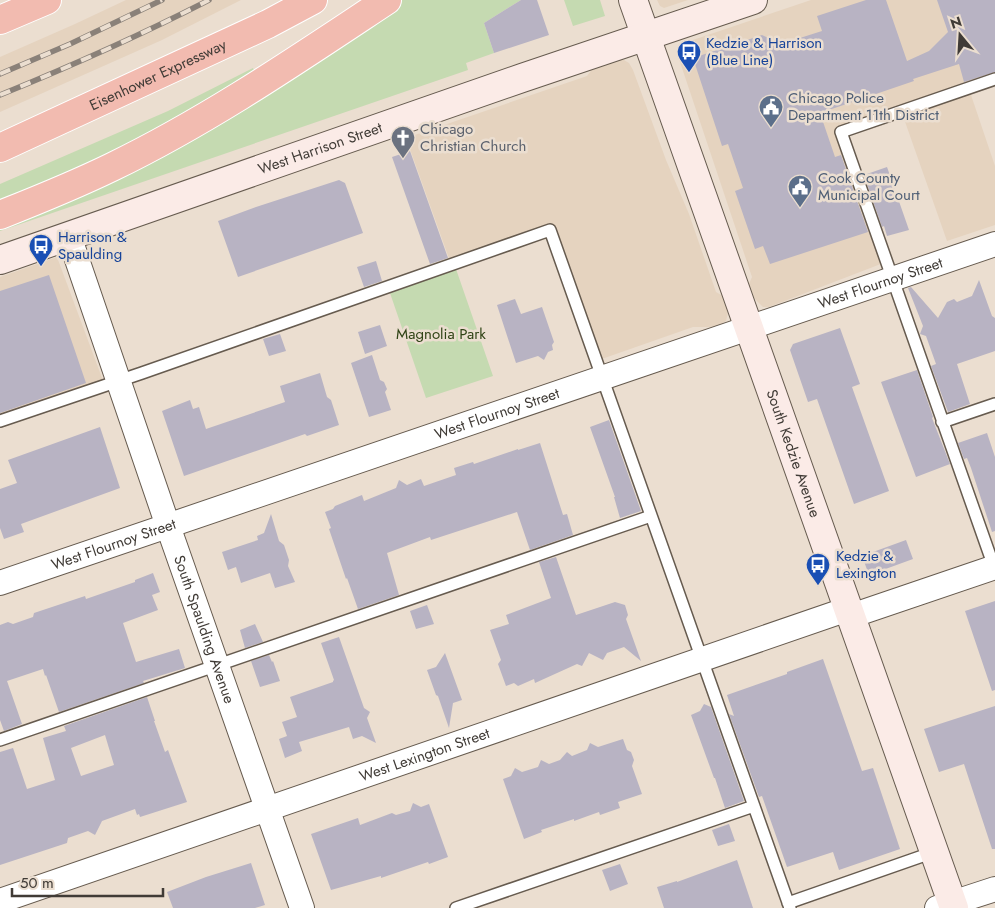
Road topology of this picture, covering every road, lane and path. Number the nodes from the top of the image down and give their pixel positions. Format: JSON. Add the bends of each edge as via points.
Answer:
{"nodes":[{"id":1,"x":47,"y":0,"type":"edge"},
{"id":2,"x":313,"y":0,"type":"edge"},
{"id":3,"x":387,"y":0,"type":"edge"},
{"id":4,"x":633,"y":0,"type":"edge"},
{"id":5,"x":753,"y":0,"type":"edge"},
{"id":6,"x":0,"y":20,"type":"edge"},
{"id":7,"x":646,"y":37,"type":"junction"},
{"id":8,"x":995,"y":79,"type":"edge"},
{"id":9,"x":0,"y":148,"type":"edge"},
{"id":10,"x":0,"y":215,"type":"edge"},
{"id":11,"x":68,"y":236,"type":"junction"},
{"id":12,"x":995,"y":244,"type":"edge"},
{"id":13,"x":0,"y":260,"type":"edge"},
{"id":14,"x":892,"y":279,"type":"junction"},
{"id":15,"x":749,"y":328,"type":"junction"},
{"id":16,"x":602,"y":378,"type":"junction"},
{"id":17,"x":118,"y":381,"type":"junction"},
{"id":18,"x":995,"y":404,"type":"edge"},
{"id":19,"x":0,"y":422,"type":"edge"},
{"id":20,"x":942,"y":422,"type":"junction"},
{"id":21,"x":651,"y":516,"type":"junction"},
{"id":22,"x":168,"y":526,"type":"junction"},
{"id":23,"x":995,"y":567,"type":"edge"},
{"id":24,"x":0,"y":583,"type":"edge"},
{"id":25,"x":850,"y":613,"type":"junction"},
{"id":26,"x":702,"y":660,"type":"junction"},
{"id":27,"x":217,"y":666,"type":"junction"},
{"id":28,"x":0,"y":740,"type":"edge"},
{"id":29,"x":754,"y":806,"type":"junction"},
{"id":30,"x":268,"y":810,"type":"junction"},
{"id":31,"x":934,"y":852,"type":"junction"},
{"id":32,"x":995,"y":889,"type":"edge"},
{"id":33,"x":0,"y":902,"type":"edge"},
{"id":34,"x":789,"y":905,"type":"edge"},
{"id":35,"x":947,"y":906,"type":"edge"},
{"id":36,"x":302,"y":908,"type":"edge"},
{"id":37,"x":456,"y":908,"type":"edge"}],
"edges":[{"from":1,"to":6,"type":"highway"},
{"from":2,"to":9,"type":"highway","name":"Eisenhower Expressway"},
{"from":3,"to":10,"type":"highway","via":[[225,105],[159,142],[113,167]]},
{"from":4,"to":7,"type":"main road","name":"South Kedzie Avenue"},
{"from":5,"to":7,"type":"main road","name":"West Harrison Street"},
{"from":7,"to":11,"type":"main road","name":"West Harrison Street"},
{"from":7,"to":15,"type":"main road","name":"South Kedzie Avenue"},
{"from":8,"to":14,"type":"lane","via":[[841,132]]},
{"from":11,"to":13,"type":"main road","name":"West Harrison Street"},
{"from":11,"to":17,"type":"street","name":"South Spaulding Avenue"},
{"from":12,"to":14,"type":"street","name":"West Flournoy Street"},
{"from":14,"to":15,"type":"street","name":"West Flournoy Street"},
{"from":14,"to":20,"type":"lane"},
{"from":15,"to":16,"type":"street","name":"West Flournoy Street"},
{"from":15,"to":25,"type":"main road","name":"South Kedzie Avenue"},
{"from":16,"to":17,"type":"lane","via":[[550,230]]},
{"from":16,"to":21,"type":"lane"},
{"from":16,"to":22,"type":"street","name":"West Flournoy Street"},
{"from":17,"to":19,"type":"lane"},
{"from":17,"to":22,"type":"street","name":"South Spaulding Avenue"},
{"from":18,"to":20,"type":"lane"},
{"from":20,"to":23,"type":"lane"},
{"from":21,"to":26,"type":"lane"},
{"from":21,"to":27,"type":"lane"},
{"from":22,"to":24,"type":"street","name":"West Flournoy Street"},
{"from":22,"to":27,"type":"street","name":"South Spaulding Avenue"},
{"from":23,"to":25,"type":"street","name":"West Lexington Street"},
{"from":25,"to":26,"type":"street","name":"West Lexington Street"},
{"from":25,"to":31,"type":"main road","name":"South Kedzie Avenue"},
{"from":26,"to":29,"type":"lane"},
{"from":26,"to":30,"type":"street","name":"West Lexington Street"},
{"from":27,"to":28,"type":"lane"},
{"from":27,"to":30,"type":"street","name":"South Spaulding Avenue"},
{"from":29,"to":34,"type":"lane"},
{"from":29,"to":37,"type":"lane"},
{"from":30,"to":33,"type":"street","name":"West Lexington Street"},
{"from":30,"to":36,"type":"street","name":"South Spaulding Avenue"},
{"from":31,"to":34,"type":"lane"},
{"from":31,"to":35,"type":"main road","name":"South Kedzie Avenue"},
{"from":32,"to":35,"type":"street"}]}
